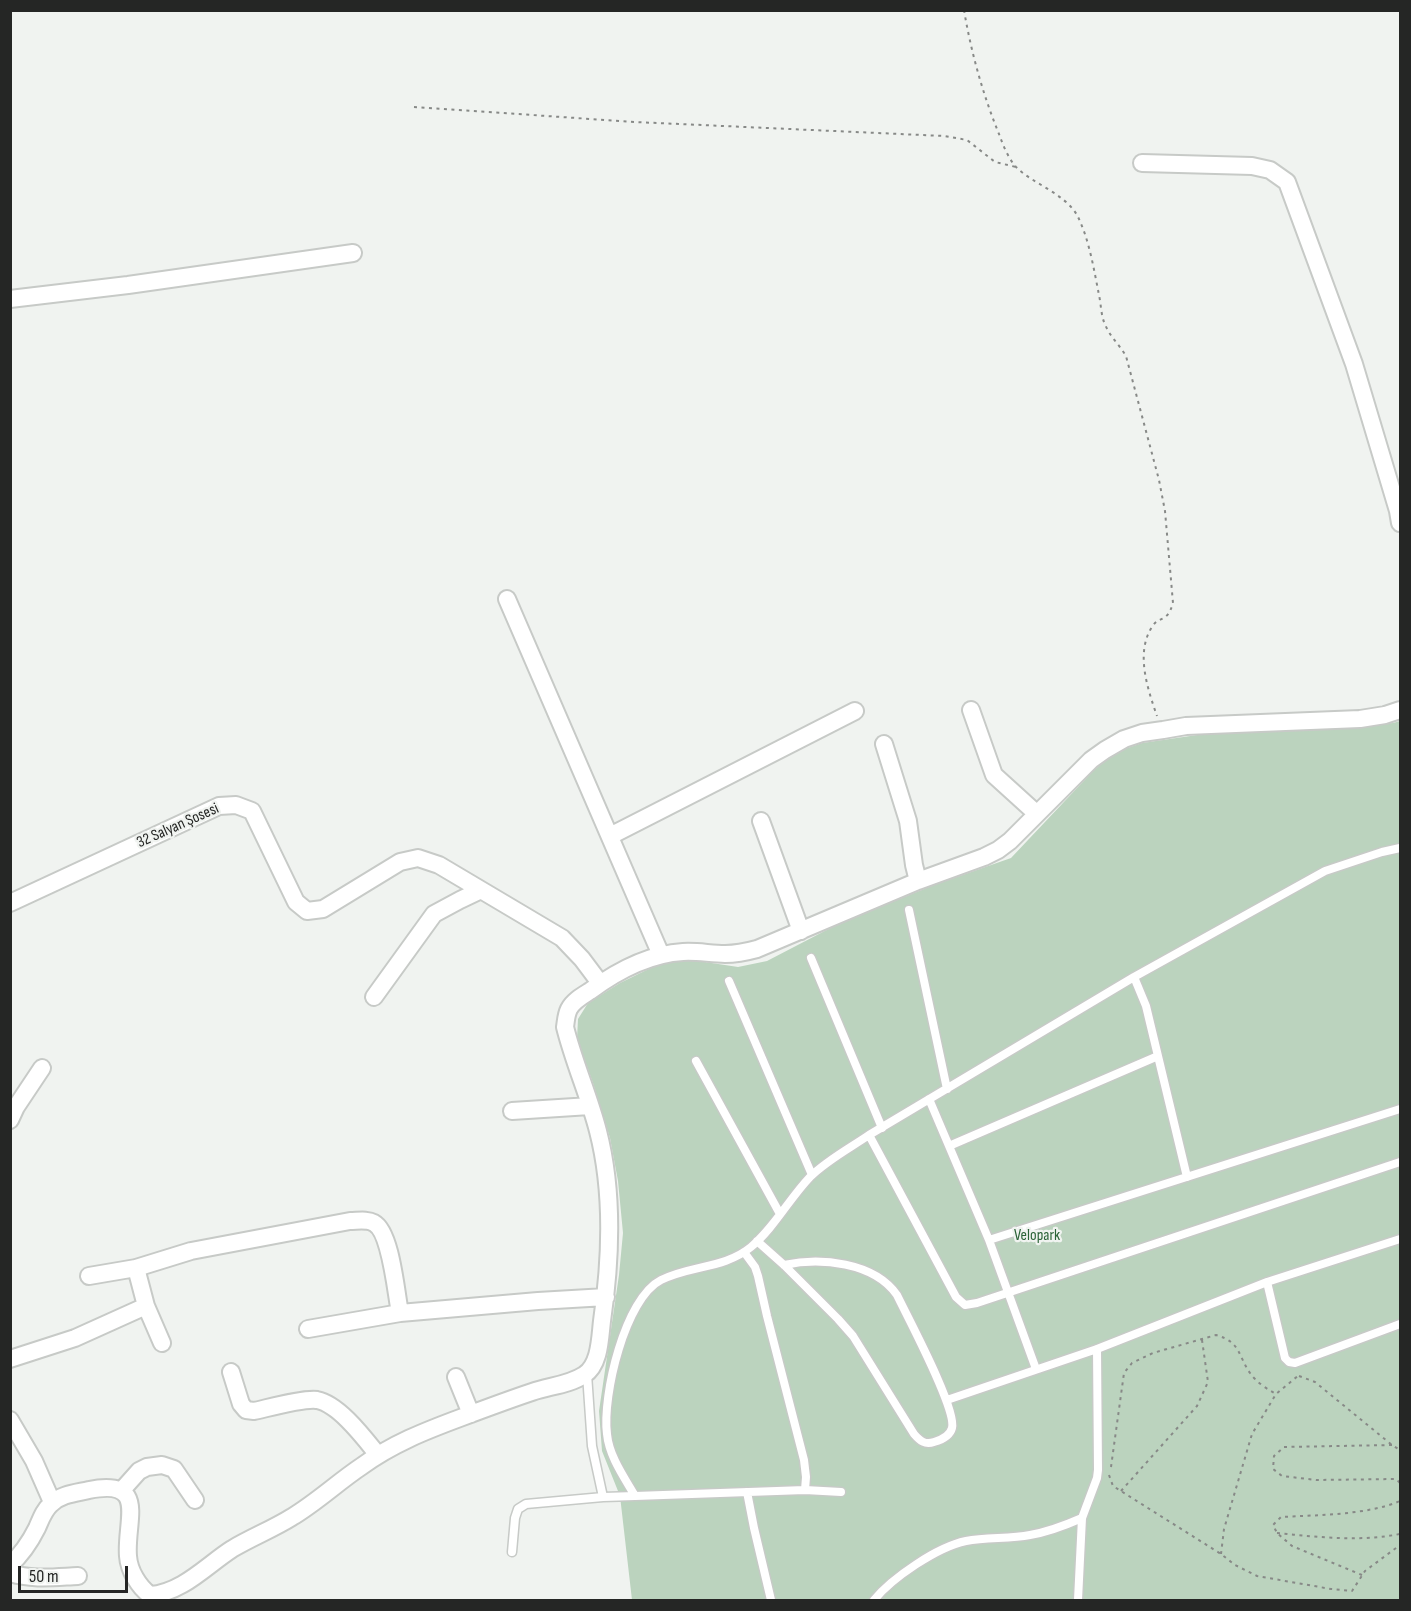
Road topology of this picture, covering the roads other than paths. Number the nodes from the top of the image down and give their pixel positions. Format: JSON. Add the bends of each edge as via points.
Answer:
{"nodes":[{"id":1,"x":1142,"y":163,"type":"dead end"},
{"id":2,"x":353,"y":253,"type":"dead end"},
{"id":3,"x":10,"y":299,"type":"edge"},
{"id":4,"x":1401,"y":523,"type":"edge"},
{"id":5,"x":507,"y":598,"type":"dead end"},
{"id":6,"x":971,"y":710,"type":"dead end"},
{"id":7,"x":1401,"y":710,"type":"edge"},
{"id":8,"x":855,"y":711,"type":"dead end"},
{"id":9,"x":884,"y":744,"type":"dead end"},
{"id":10,"x":1036,"y":814,"type":"junction"},
{"id":11,"x":761,"y":821,"type":"dead end"},
{"id":12,"x":610,"y":836,"type":"junction"},
{"id":13,"x":1401,"y":848,"type":"edge"},
{"id":14,"x":918,"y":881,"type":"junction"},
{"id":15,"x":481,"y":890,"type":"junction"},
{"id":16,"x":10,"y":903,"type":"edge"},
{"id":17,"x":909,"y":910,"type":"dead end"},
{"id":18,"x":801,"y":931,"type":"junction"},
{"id":19,"x":661,"y":955,"type":"junction"},
{"id":20,"x":811,"y":958,"type":"dead end"},
{"id":21,"x":1134,"y":977,"type":"junction"},
{"id":22,"x":729,"y":981,"type":"dead end"},
{"id":23,"x":600,"y":983,"type":"junction"},
{"id":24,"x":374,"y":996,"type":"dead end"},
{"id":25,"x":1158,"y":1056,"type":"junction"},
{"id":26,"x":696,"y":1060,"type":"dead end"},
{"id":27,"x":42,"y":1068,"type":"dead end"},
{"id":28,"x":947,"y":1089,"type":"junction"},
{"id":29,"x":929,"y":1100,"type":"junction"},
{"id":30,"x":590,"y":1106,"type":"junction"},
{"id":31,"x":1401,"y":1108,"type":"edge"},
{"id":32,"x":512,"y":1111,"type":"dead end"},
{"id":33,"x":10,"y":1120,"type":"edge"},
{"id":34,"x":882,"y":1128,"type":"junction"},
{"id":35,"x":870,"y":1135,"type":"junction"},
{"id":36,"x":949,"y":1146,"type":"junction"},
{"id":37,"x":1401,"y":1161,"type":"edge"},
{"id":38,"x":812,"y":1175,"type":"junction"},
{"id":39,"x":1187,"y":1177,"type":"junction"},
{"id":40,"x":780,"y":1214,"type":"junction"},
{"id":41,"x":1401,"y":1239,"type":"edge"},
{"id":42,"x":989,"y":1240,"type":"junction"},
{"id":43,"x":757,"y":1241,"type":"junction"},
{"id":44,"x":744,"y":1252,"type":"junction"},
{"id":45,"x":784,"y":1264,"type":"junction"},
{"id":46,"x":136,"y":1268,"type":"junction"},
{"id":47,"x":89,"y":1276,"type":"dead end"},
{"id":48,"x":1267,"y":1282,"type":"junction"},
{"id":49,"x":1008,"y":1292,"type":"junction"},
{"id":50,"x":606,"y":1298,"type":"junction"},
{"id":51,"x":146,"y":1306,"type":"junction"},
{"id":52,"x":400,"y":1313,"type":"junction"},
{"id":53,"x":1401,"y":1324,"type":"edge"},
{"id":54,"x":308,"y":1329,"type":"dead end"},
{"id":55,"x":162,"y":1343,"type":"dead end"},
{"id":56,"x":1097,"y":1348,"type":"junction"},
{"id":57,"x":10,"y":1359,"type":"edge"},
{"id":58,"x":1036,"y":1369,"type":"junction"},
{"id":59,"x":231,"y":1372,"type":"dead end"},
{"id":60,"x":587,"y":1374,"type":"junction"},
{"id":61,"x":456,"y":1377,"type":"dead end"},
{"id":62,"x":947,"y":1400,"type":"junction"},
{"id":63,"x":471,"y":1414,"type":"junction"},
{"id":64,"x":10,"y":1420,"type":"edge"},
{"id":65,"x":378,"y":1455,"type":"junction"},
{"id":66,"x":122,"y":1490,"type":"junction"},
{"id":67,"x":805,"y":1490,"type":"junction"},
{"id":68,"x":747,"y":1492,"type":"junction"},
{"id":69,"x":841,"y":1492,"type":"dead end"},
{"id":70,"x":634,"y":1496,"type":"junction"},
{"id":71,"x":603,"y":1497,"type":"junction"},
{"id":72,"x":195,"y":1500,"type":"dead end"},
{"id":73,"x":52,"y":1502,"type":"junction"},
{"id":74,"x":1083,"y":1518,"type":"junction"},
{"id":75,"x":512,"y":1552,"type":"dead end"},
{"id":76,"x":10,"y":1565,"type":"edge"},
{"id":77,"x":10,"y":1574,"type":"edge"},
{"id":78,"x":78,"y":1576,"type":"dead end"},
{"id":79,"x":771,"y":1600,"type":"edge"},
{"id":80,"x":874,"y":1600,"type":"edge"},
{"id":81,"x":1078,"y":1600,"type":"edge"}],
"edges":[{"from":1,"to":4,"type":"street","via":[[1252,166],[1270,170],[1287,182],[1341,324]]},
{"from":2,"to":3,"type":"street"},
{"from":5,"to":12,"type":"street"},
{"from":6,"to":10,"type":"street","via":[[994,775]]},
{"from":7,"to":10,"type":"street","via":[[1360,719],[1186,726],[1142,733],[1106,750]]},
{"from":8,"to":12,"type":"street"},
{"from":9,"to":14,"type":"street","via":[[908,821]]},
{"from":10,"to":14,"type":"street","via":[[1010,841],[984,857]]},
{"from":11,"to":18,"type":"street"},
{"from":12,"to":19,"type":"street"},
{"from":13,"to":21,"type":"lane","via":[[1325,871]]},
{"from":14,"to":18,"type":"street"},
{"from":15,"to":16,"type":"street","name":"32 Salyan Şosesi","via":[[418,858],[400,862],[323,909],[307,911],[296,902],[252,811],[236,805],[219,806]]},
{"from":15,"to":23,"type":"street","name":"32 Salyan Şosesi","via":[[562,938]]},
{"from":15,"to":24,"type":"street","via":[[434,914]]},
{"from":17,"to":28,"type":"lane"},
{"from":18,"to":19,"type":"street","via":[[741,953]]},
{"from":19,"to":23,"type":"street"},
{"from":20,"to":34,"type":"lane"},
{"from":21,"to":25,"type":"lane","via":[[1146,1006]]},
{"from":21,"to":28,"type":"lane"},
{"from":22,"to":38,"type":"lane"},
{"from":23,"to":30,"type":"street","via":[[576,1000],[566,1016],[565,1028]]},
{"from":25,"to":36,"type":"lane"},
{"from":25,"to":39,"type":"lane"},
{"from":26,"to":40,"type":"lane"},
{"from":27,"to":33,"type":"street"},
{"from":28,"to":29,"type":"lane"},
{"from":29,"to":34,"type":"lane"},
{"from":29,"to":36,"type":"lane"},
{"from":30,"to":32,"type":"street"},
{"from":30,"to":50,"type":"street","via":[[608,1190]]},
{"from":31,"to":39,"type":"lane"},
{"from":34,"to":35,"type":"lane"},
{"from":35,"to":38,"type":"lane"},
{"from":35,"to":49,"type":"lane","via":[[960,1301],[972,1305]]},
{"from":36,"to":42,"type":"lane"},
{"from":37,"to":49,"type":"lane"},
{"from":38,"to":40,"type":"lane"},
{"from":39,"to":42,"type":"lane"},
{"from":40,"to":43,"type":"lane"},
{"from":41,"to":48,"type":"lane"},
{"from":42,"to":49,"type":"lane"},
{"from":43,"to":44,"type":"lane"},
{"from":43,"to":45,"type":"lane"},
{"from":44,"to":67,"type":"lane","via":[[758,1276],[804,1460]]},
{"from":44,"to":70,"type":"lane","via":[[723,1263],[662,1279],[646,1292],[625,1330],[607,1399],[607,1436]]},
{"from":45,"to":62,"type":"lane","via":[[824,1261],[873,1274],[891,1286]]},
{"from":45,"to":62,"type":"lane","via":[[853,1336],[919,1440],[933,1443],[948,1436],[952,1421]]},
{"from":46,"to":47,"type":"street"},
{"from":46,"to":51,"type":"street"},
{"from":46,"to":52,"type":"street","via":[[191,1251],[365,1220],[374,1222],[387,1242]]},
{"from":48,"to":53,"type":"lane","via":[[1289,1362]]},
{"from":48,"to":56,"type":"lane"},
{"from":49,"to":58,"type":"lane"},
{"from":50,"to":52,"type":"street"},
{"from":50,"to":60,"type":"street","via":[[598,1350]]},
{"from":51,"to":55,"type":"street"},
{"from":51,"to":57,"type":"street","via":[[84,1334]]},
{"from":52,"to":54,"type":"street"},
{"from":56,"to":58,"type":"lane"},
{"from":56,"to":74,"type":"lane","via":[[1098,1470]]},
{"from":58,"to":62,"type":"lane"},
{"from":59,"to":65,"type":"street","via":[[246,1410],[307,1400],[327,1403],[349,1420]]},
{"from":60,"to":63,"type":"street"},
{"from":60,"to":71,"type":"lane","via":[[592,1446]]},
{"from":61,"to":63,"type":"street"},
{"from":63,"to":65,"type":"street","via":[[415,1435]]},
{"from":64,"to":73,"type":"street"},
{"from":65,"to":66,"type":"street","via":[[290,1519],[232,1549],[191,1579],[159,1595],[146,1592],[130,1568],[130,1505]]},
{"from":66,"to":72,"type":"street","via":[[138,1471],[162,1466],[174,1469]]},
{"from":66,"to":73,"type":"street","via":[[100,1488],[58,1497]]},
{"from":67,"to":68,"type":"lane"},
{"from":67,"to":69,"type":"lane"},
{"from":68,"to":70,"type":"lane"},
{"from":68,"to":79,"type":"lane"},
{"from":70,"to":71,"type":"lane"},
{"from":71,"to":75,"type":"lane","via":[[526,1504],[518,1509],[515,1518]]},
{"from":73,"to":76,"type":"street"},
{"from":74,"to":80,"type":"lane","via":[[1031,1535],[966,1541],[944,1548],[912,1568]]},
{"from":74,"to":81,"type":"lane"},
{"from":77,"to":78,"type":"street"}]}
